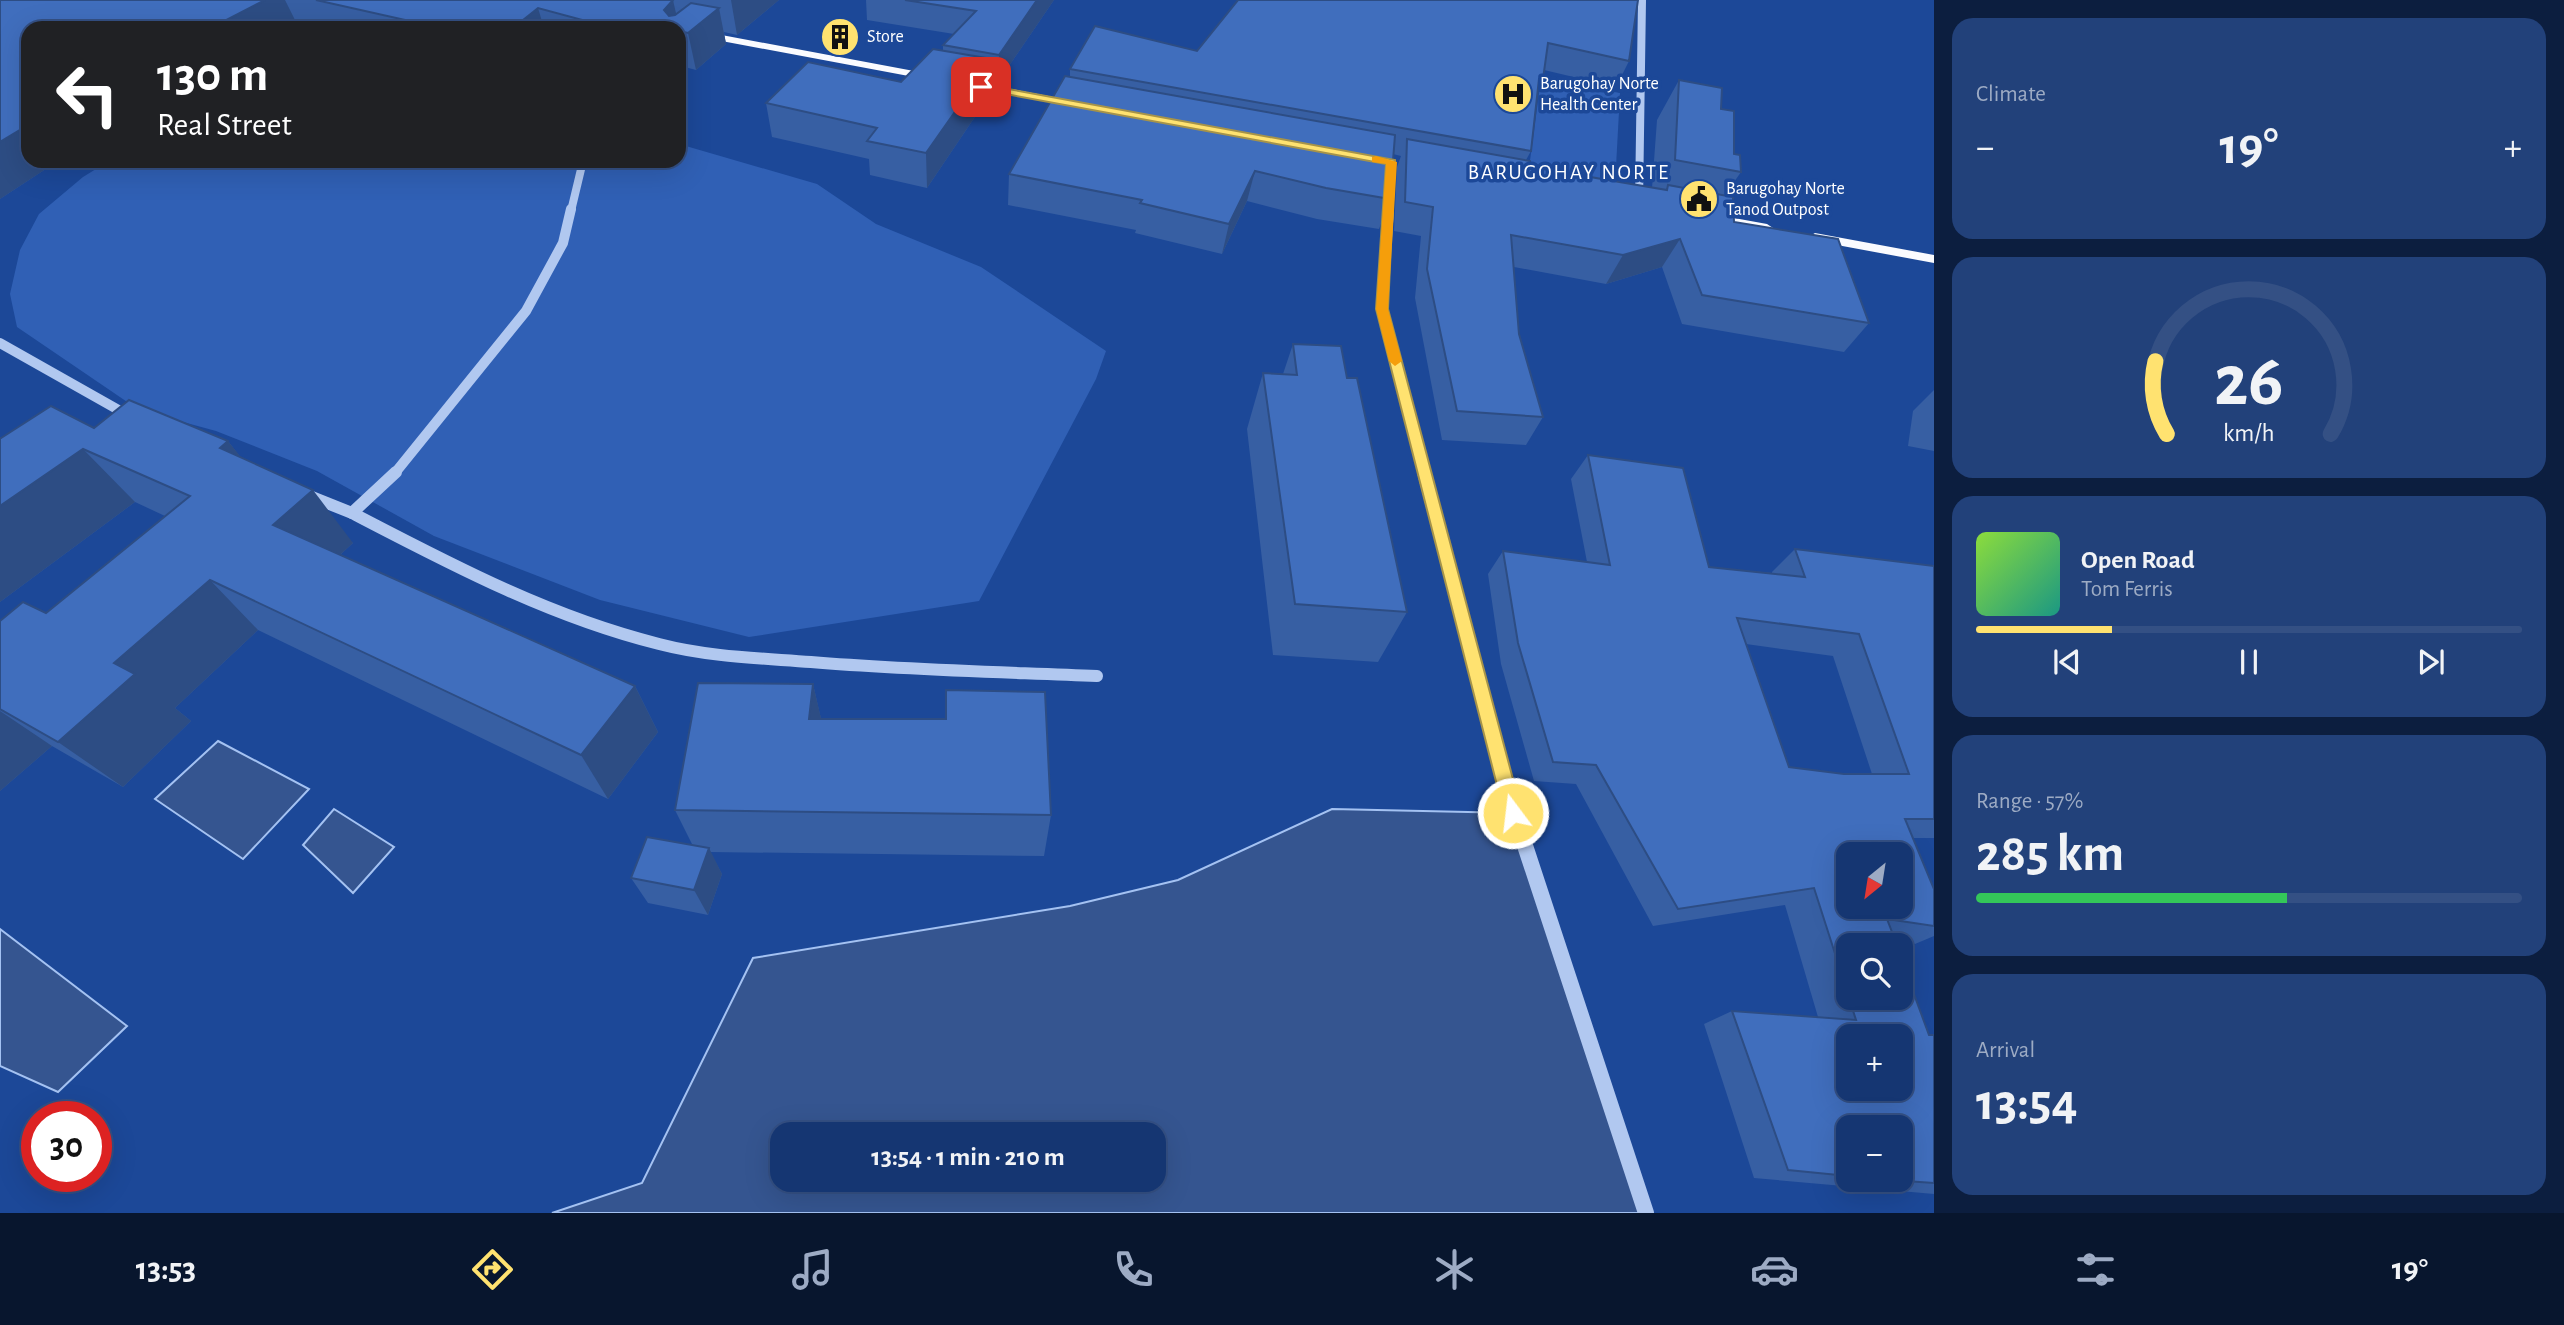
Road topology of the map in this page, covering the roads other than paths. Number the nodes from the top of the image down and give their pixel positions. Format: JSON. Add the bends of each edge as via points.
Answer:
{"nodes":[{"id":1,"x":1642,"y":0,"type":"edge"},
{"id":2,"x":687,"y":35,"type":"edge"},
{"id":3,"x":940,"y":79,"type":"edge"},
{"id":4,"x":954,"y":82,"type":"edge"},
{"id":5,"x":1091,"y":107,"type":"edge"},
{"id":6,"x":581,"y":168,"type":"edge"},
{"id":7,"x":1391,"y":176,"type":"edge"},
{"id":8,"x":1625,"y":202,"type":"edge"},
{"id":9,"x":1639,"y":205,"type":"junction"},
{"id":10,"x":1653,"y":207,"type":"edge"},
{"id":11,"x":1694,"y":215,"type":"edge"},
{"id":12,"x":1774,"y":229,"type":"edge"},
{"id":13,"x":1801,"y":234,"type":"edge"},
{"id":14,"x":1934,"y":259,"type":"edge"},
{"id":15,"x":0,"y":343,"type":"edge"},
{"id":16,"x":137,"y":421,"type":"edge"},
{"id":17,"x":291,"y":488,"type":"edge"},
{"id":18,"x":352,"y":513,"type":"junction"},
{"id":19,"x":1097,"y":676,"type":"dead end"},
{"id":20,"x":1646,"y":1213,"type":"edge"}],
"edges":[{"from":1,"to":9,"type":"street"},
{"from":2,"to":3,"type":"main road"},
{"from":4,"to":5,"type":"main road"},
{"from":6,"to":18,"type":"street","via":[[563,243],[526,312],[396,472]]},
{"from":7,"to":20,"type":"street","via":[[1382,309],[1513,813]]},
{"from":8,"to":9,"type":"main road"},
{"from":9,"to":10,"type":"main road"},
{"from":11,"to":12,"type":"main road"},
{"from":13,"to":14,"type":"main road"},
{"from":15,"to":16,"type":"street"},
{"from":17,"to":18,"type":"street"},
{"from":18,"to":19,"type":"street","via":[[546,606],[635,637],[706,655],[882,668]]}]}
